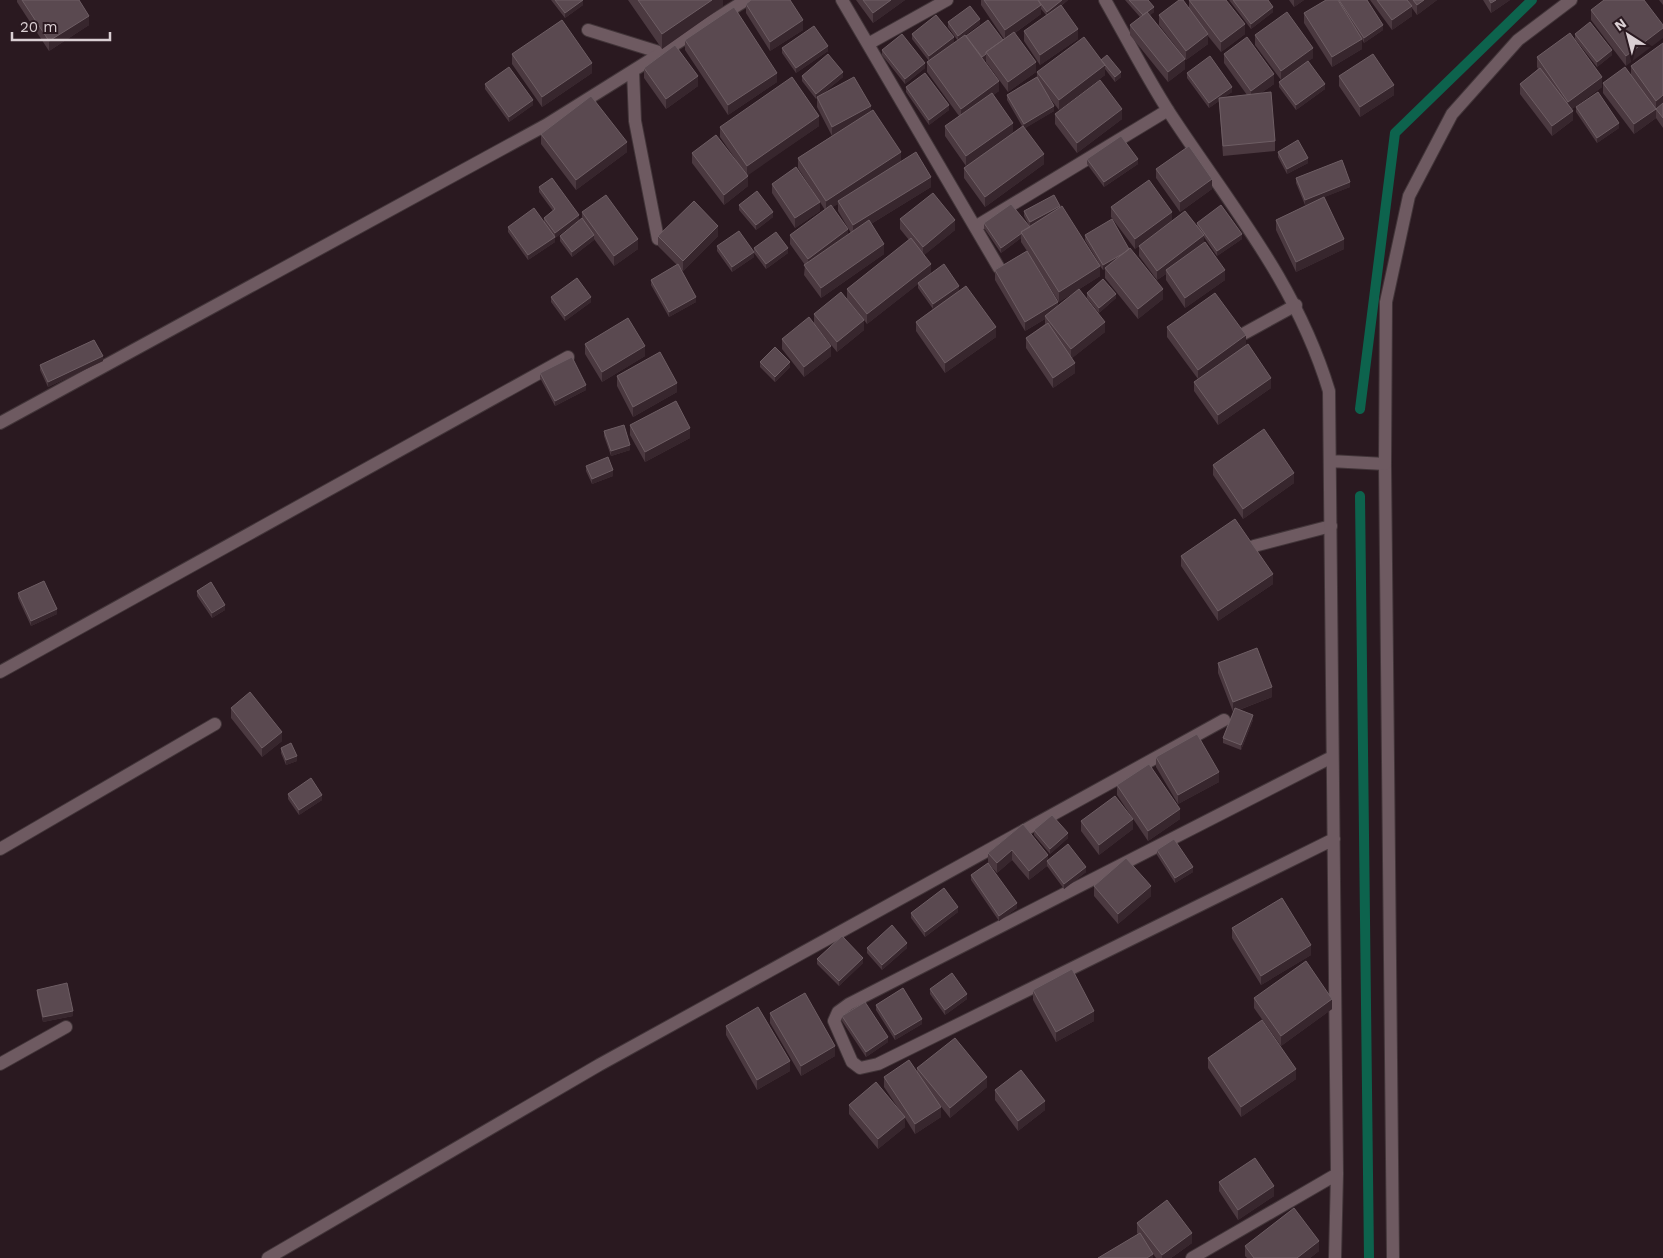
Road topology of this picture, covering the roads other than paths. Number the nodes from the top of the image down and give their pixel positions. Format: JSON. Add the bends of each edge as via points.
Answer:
{"nodes":[{"id":1,"x":746,"y":0,"type":"edge"},
{"id":2,"x":842,"y":0,"type":"edge"},
{"id":3,"x":947,"y":0,"type":"edge"},
{"id":4,"x":1104,"y":0,"type":"edge"},
{"id":5,"x":1571,"y":0,"type":"edge"},
{"id":6,"x":588,"y":30,"type":"dead end"},
{"id":7,"x":868,"y":44,"type":"junction"},
{"id":8,"x":662,"y":52,"type":"junction"},
{"id":9,"x":633,"y":71,"type":"junction"},
{"id":10,"x":1168,"y":110,"type":"junction"},
{"id":11,"x":975,"y":226,"type":"junction"},
{"id":12,"x":658,"y":239,"type":"edge"},
{"id":13,"x":999,"y":268,"type":"edge"},
{"id":14,"x":1296,"y":305,"type":"junction"},
{"id":15,"x":1245,"y":333,"type":"edge"},
{"id":16,"x":568,"y":357,"type":"edge"},
{"id":17,"x":0,"y":423,"type":"edge"},
{"id":18,"x":1330,"y":461,"type":"junction"},
{"id":19,"x":1385,"y":464,"type":"junction"},
{"id":20,"x":1330,"y":526,"type":"junction"},
{"id":21,"x":1254,"y":546,"type":"edge"},
{"id":22,"x":0,"y":672,"type":"edge"},
{"id":23,"x":1224,"y":720,"type":"dead end"},
{"id":24,"x":215,"y":724,"type":"dead end"},
{"id":25,"x":1332,"y":757,"type":"junction"},
{"id":26,"x":1334,"y":839,"type":"junction"},
{"id":27,"x":0,"y":849,"type":"edge"},
{"id":28,"x":66,"y":1027,"type":"dead end"},
{"id":29,"x":0,"y":1064,"type":"edge"},
{"id":30,"x":1337,"y":1174,"type":"junction"},
{"id":31,"x":268,"y":1258,"type":"edge"},
{"id":32,"x":1192,"y":1258,"type":"edge"},
{"id":33,"x":1335,"y":1258,"type":"edge"},
{"id":34,"x":1393,"y":1258,"type":"edge"}],
"edges":[{"from":1,"to":8,"type":"street"},
{"from":2,"to":7,"type":"street"},
{"from":3,"to":7,"type":"street"},
{"from":4,"to":10,"type":"street"},
{"from":5,"to":19,"type":"street","via":[[1518,40],[1452,114],[1409,196],[1386,302]]},
{"from":6,"to":8,"type":"street"},
{"from":7,"to":11,"type":"street"},
{"from":8,"to":9,"type":"street"},
{"from":9,"to":12,"type":"street","via":[[635,121]]},
{"from":9,"to":17,"type":"street","via":[[546,125]]},
{"from":10,"to":11,"type":"street"},
{"from":10,"to":14,"type":"street","via":[[1269,258]]},
{"from":11,"to":13,"type":"street"},
{"from":14,"to":15,"type":"street"},
{"from":14,"to":18,"type":"street","via":[[1318,354],[1329,391]]},
{"from":16,"to":22,"type":"street"},
{"from":18,"to":19,"type":"street"},
{"from":18,"to":20,"type":"street"},
{"from":19,"to":34,"type":"street"},
{"from":20,"to":21,"type":"street"},
{"from":20,"to":25,"type":"street"},
{"from":23,"to":31,"type":"street","via":[[599,1065]]},
{"from":24,"to":27,"type":"street"},
{"from":25,"to":26,"type":"street"},
{"from":25,"to":26,"type":"street","via":[[849,1004],[838,1012],[834,1021],[852,1062],[860,1068],[878,1064]]},
{"from":26,"to":30,"type":"street"},
{"from":28,"to":29,"type":"street"},
{"from":30,"to":32,"type":"street"},
{"from":30,"to":33,"type":"street"}]}
